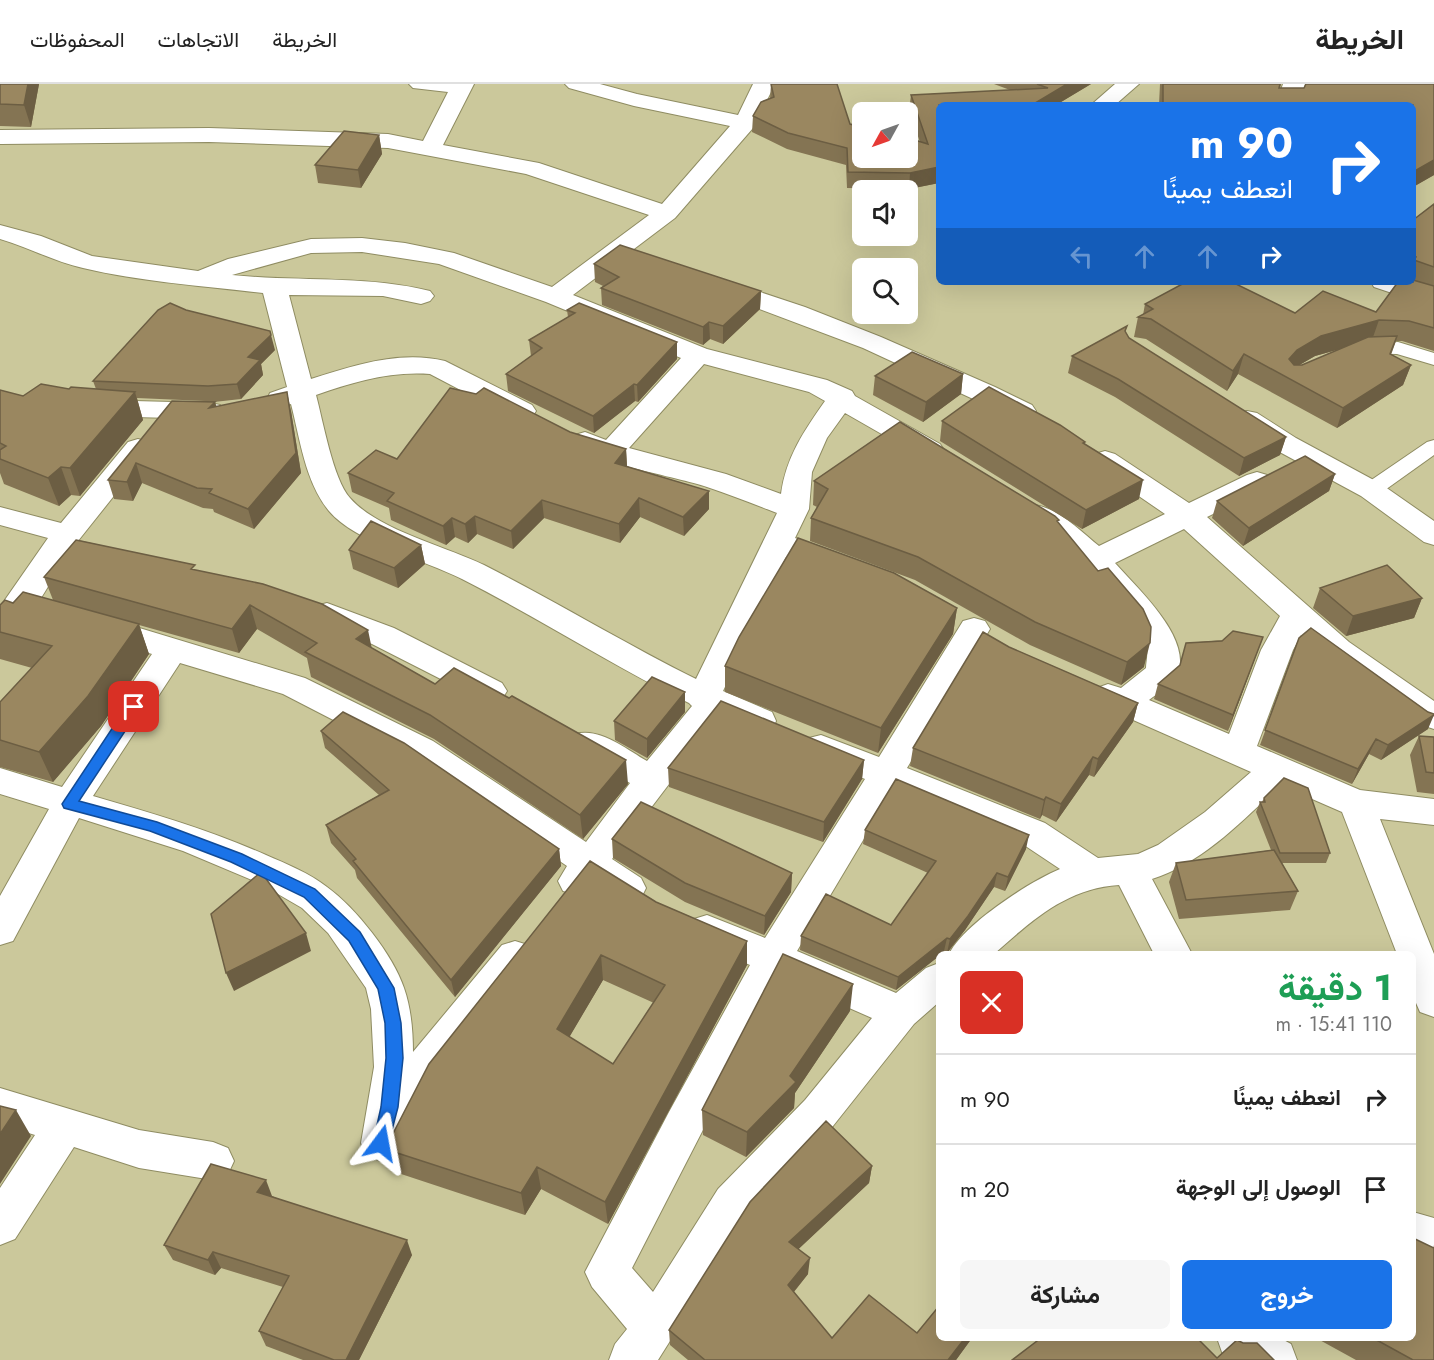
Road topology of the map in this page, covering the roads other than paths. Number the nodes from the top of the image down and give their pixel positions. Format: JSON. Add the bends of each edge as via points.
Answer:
{"nodes":[{"id":1,"x":420,"y":84,"type":"edge"},
{"id":2,"x":576,"y":84,"type":"edge"},
{"id":3,"x":764,"y":84,"type":"edge"},
{"id":4,"x":1128,"y":84,"type":"edge"},
{"id":5,"x":1294,"y":84,"type":"edge"},
{"id":6,"x":462,"y":85,"type":"edge"},
{"id":7,"x":1106,"y":102,"type":"edge"},
{"id":8,"x":1288,"y":102,"type":"edge"},
{"id":9,"x":745,"y":123,"type":"junction"},
{"id":10,"x":0,"y":137,"type":"edge"},
{"id":11,"x":430,"y":149,"type":"junction"},
{"id":12,"x":667,"y":213,"type":"junction"},
{"id":13,"x":0,"y":232,"type":"edge"},
{"id":14,"x":617,"y":251,"type":"junction"},
{"id":15,"x":650,"y":262,"type":"edge"},
{"id":16,"x":693,"y":276,"type":"edge"},
{"id":17,"x":202,"y":278,"type":"junction"},
{"id":18,"x":1392,"y":285,"type":"edge"},
{"id":19,"x":274,"y":287,"type":"junction"},
{"id":20,"x":422,"y":296,"type":"dead end"},
{"id":21,"x":555,"y":297,"type":"junction"},
{"id":22,"x":1434,"y":299,"type":"edge"},
{"id":23,"x":1341,"y":354,"type":"edge"},
{"id":24,"x":698,"y":355,"type":"junction"},
{"id":25,"x":1434,"y":358,"type":"edge"},
{"id":26,"x":301,"y":391,"type":"junction"},
{"id":27,"x":842,"y":398,"type":"junction"},
{"id":28,"x":71,"y":405,"type":"edge"},
{"id":29,"x":1228,"y":407,"type":"edge"},
{"id":30,"x":169,"y":410,"type":"junction"},
{"id":31,"x":1046,"y":423,"type":"edge"},
{"id":32,"x":1434,"y":446,"type":"edge"},
{"id":33,"x":1084,"y":447,"type":"edge"},
{"id":34,"x":610,"y":452,"type":"junction"},
{"id":35,"x":1307,"y":455,"type":"junction"},
{"id":36,"x":956,"y":465,"type":"edge"},
{"id":37,"x":1371,"y":490,"type":"junction"},
{"id":38,"x":1014,"y":501,"type":"edge"},
{"id":39,"x":794,"y":508,"type":"junction"},
{"id":40,"x":0,"y":516,"type":"edge"},
{"id":41,"x":1188,"y":516,"type":"junction"},
{"id":42,"x":1434,"y":534,"type":"edge"},
{"id":43,"x":63,"y":541,"type":"junction"},
{"id":44,"x":778,"y":543,"type":"junction"},
{"id":45,"x":1096,"y":560,"type":"junction"},
{"id":46,"x":136,"y":563,"type":"edge"},
{"id":47,"x":861,"y":574,"type":"edge"},
{"id":48,"x":304,"y":606,"type":"edge"},
{"id":49,"x":6,"y":610,"type":"edge"},
{"id":50,"x":1297,"y":613,"type":"junction"},
{"id":51,"x":976,"y":631,"type":"dead end"},
{"id":52,"x":173,"y":648,"type":"junction"},
{"id":53,"x":1082,"y":684,"type":"edge"},
{"id":54,"x":709,"y":700,"type":"junction"},
{"id":55,"x":1124,"y":704,"type":"junction"},
{"id":56,"x":520,"y":707,"type":"edge"},
{"id":57,"x":1434,"y":717,"type":"edge"},
{"id":58,"x":561,"y":729,"type":"edge"},
{"id":59,"x":1238,"y":753,"type":"junction"},
{"id":60,"x":1275,"y":769,"type":"junction"},
{"id":61,"x":885,"y":773,"type":"junction"},
{"id":62,"x":652,"y":779,"type":"junction"},
{"id":63,"x":0,"y":781,"type":"edge"},
{"id":64,"x":1356,"y":803,"type":"junction"},
{"id":65,"x":69,"y":804,"type":"junction"},
{"id":66,"x":1434,"y":812,"type":"edge"},
{"id":67,"x":589,"y":864,"type":"junction"},
{"id":68,"x":1129,"y":870,"type":"junction"},
{"id":69,"x":1093,"y":873,"type":"junction"},
{"id":70,"x":650,"y":901,"type":"edge"},
{"id":71,"x":680,"y":918,"type":"edge"},
{"id":72,"x":0,"y":930,"type":"edge"},
{"id":73,"x":971,"y":951,"type":"edge"},
{"id":74,"x":1171,"y":951,"type":"edge"},
{"id":75,"x":1414,"y":951,"type":"edge"},
{"id":76,"x":1416,"y":955,"type":"edge"},
{"id":77,"x":773,"y":958,"type":"junction"},
{"id":78,"x":936,"y":982,"type":"edge"},
{"id":79,"x":1434,"y":1001,"type":"edge"},
{"id":80,"x":900,"y":1012,"type":"junction"},
{"id":81,"x":0,"y":1106,"type":"edge"},
{"id":82,"x":390,"y":1107,"type":"junction"},
{"id":83,"x":65,"y":1125,"type":"junction"},
{"id":84,"x":381,"y":1143,"type":"dead end"},
{"id":85,"x":213,"y":1161,"type":"dead end"},
{"id":86,"x":0,"y":1225,"type":"edge"},
{"id":87,"x":1416,"y":1233,"type":"edge"},
{"id":88,"x":1434,"y":1238,"type":"edge"},
{"id":89,"x":655,"y":1328,"type":"junction"},
{"id":90,"x":631,"y":1360,"type":"edge"}],
"edges":[{"from":1,"to":6,"type":"street"},
{"from":2,"to":9,"type":"street"},
{"from":3,"to":9,"type":"street"},
{"from":4,"to":7,"type":"street"},
{"from":5,"to":8,"type":"street"},
{"from":6,"to":11,"type":"street"},
{"from":9,"to":12,"type":"street"},
{"from":10,"to":11,"type":"street","via":[[209,135],[388,141]]},
{"from":11,"to":12,"type":"street","via":[[531,168]]},
{"from":12,"to":14,"type":"street"},
{"from":13,"to":17,"type":"street","via":[[87,262]]},
{"from":14,"to":15,"type":"street"},
{"from":14,"to":21,"type":"street"},
{"from":16,"to":31,"type":"street","via":[[802,312],[974,399]]},
{"from":17,"to":19,"type":"street"},
{"from":17,"to":21,"type":"street","via":[[237,264],[311,246],[362,245],[445,258]]},
{"from":18,"to":22,"type":"street"},
{"from":19,"to":20,"type":"street","via":[[383,289]]},
{"from":19,"to":26,"type":"street"},
{"from":21,"to":24,"type":"street"},
{"from":23,"to":25,"type":"lane","via":[[1390,347]]},
{"from":24,"to":27,"type":"street","via":[[818,386]]},
{"from":24,"to":34,"type":"street"},
{"from":26,"to":30,"type":"street","via":[[244,409]]},
{"from":26,"to":34,"type":"street","via":[[387,367],[436,367]]},
{"from":26,"to":54,"type":"street","via":[[324,477],[344,510],[470,571]]},
{"from":27,"to":36,"type":"street","via":[[926,435]]},
{"from":27,"to":39,"type":"street","via":[[813,438],[798,472]]},
{"from":28,"to":30,"type":"street"},
{"from":29,"to":35,"type":"street"},
{"from":30,"to":43,"type":"street"},
{"from":32,"to":37,"type":"lane"},
{"from":33,"to":41,"type":"street"},
{"from":34,"to":39,"type":"street","via":[[716,480]]},
{"from":35,"to":37,"type":"street"},
{"from":35,"to":41,"type":"street"},
{"from":37,"to":42,"type":"street"},
{"from":38,"to":45,"type":"street","via":[[1062,531]]},
{"from":39,"to":44,"type":"street"},
{"from":40,"to":43,"type":"street"},
{"from":41,"to":45,"type":"street"},
{"from":41,"to":50,"type":"street"},
{"from":43,"to":46,"type":"street"},
{"from":43,"to":49,"type":"street"},
{"from":44,"to":47,"type":"street"},
{"from":44,"to":54,"type":"street"},
{"from":45,"to":55,"type":"street","via":[[1153,627],[1163,650],[1162,673]]},
{"from":48,"to":56,"type":"street","via":[[383,636]]},
{"from":49,"to":52,"type":"street","via":[[63,617]]},
{"from":50,"to":57,"type":"street","via":[[1338,650]]},
{"from":50,"to":59,"type":"street","via":[[1276,650]]},
{"from":51,"to":61,"type":"street"},
{"from":52,"to":65,"type":"street"},
{"from":52,"to":67,"type":"street","via":[[294,687],[421,750]]},
{"from":53,"to":55,"type":"street"},
{"from":54,"to":61,"type":"street"},
{"from":54,"to":62,"type":"street"},
{"from":55,"to":59,"type":"street"},
{"from":58,"to":62,"type":"street"},
{"from":59,"to":60,"type":"street"},
{"from":60,"to":64,"type":"street"},
{"from":60,"to":68,"type":"street","via":[[1219,821],[1167,857],[1150,866]]},
{"from":61,"to":69,"type":"street","via":[[1033,833]]},
{"from":61,"to":77,"type":"street"},
{"from":62,"to":67,"type":"street"},
{"from":63,"to":65,"type":"street"},
{"from":64,"to":66,"type":"street"},
{"from":64,"to":75,"type":"street"},
{"from":65,"to":72,"type":"street"},
{"from":65,"to":82,"type":"street","via":[[152,826],[236,858],[309,893],[354,937],[386,988],[393,1023]]},
{"from":67,"to":70,"type":"street"},
{"from":67,"to":82,"type":"street"},
{"from":68,"to":69,"type":"street"},
{"from":68,"to":74,"type":"street"},
{"from":69,"to":73,"type":"street","via":[[1051,889]]},
{"from":71,"to":77,"type":"street"},
{"from":76,"to":79,"type":"street"},
{"from":77,"to":80,"type":"street"},
{"from":77,"to":89,"type":"street","via":[[607,1272]]},
{"from":78,"to":80,"type":"street"},
{"from":80,"to":89,"type":"street","via":[[819,1113],[733,1203]]},
{"from":81,"to":83,"type":"street"},
{"from":82,"to":84,"type":"street"},
{"from":83,"to":85,"type":"street","via":[[139,1149]]},
{"from":83,"to":86,"type":"street"},
{"from":87,"to":88,"type":"street"},
{"from":89,"to":90,"type":"street"}]}
